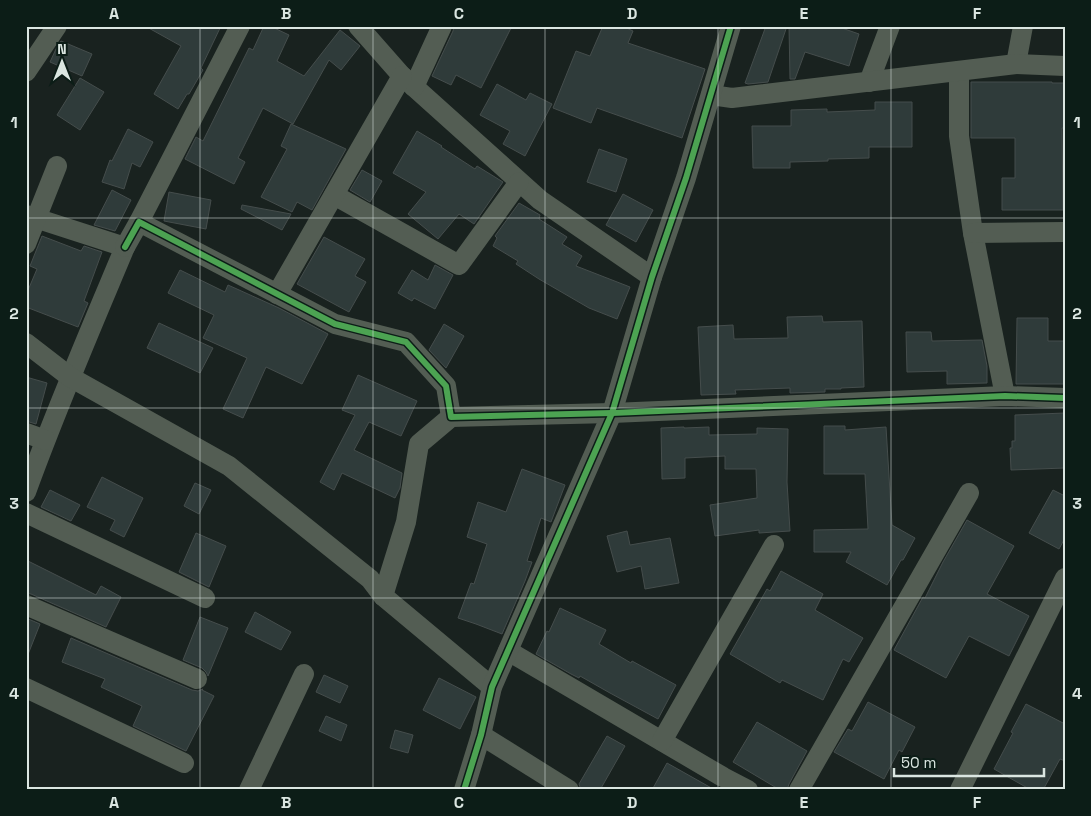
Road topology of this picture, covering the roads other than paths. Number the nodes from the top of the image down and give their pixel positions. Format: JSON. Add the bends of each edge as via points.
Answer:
{"nodes":[{"id":1,"x":57,"y":26,"type":"edge"},
{"id":2,"x":240,"y":26,"type":"edge"},
{"id":3,"x":358,"y":26,"type":"edge"},
{"id":4,"x":442,"y":26,"type":"edge"},
{"id":5,"x":731,"y":26,"type":"edge"},
{"id":6,"x":890,"y":26,"type":"edge"},
{"id":7,"x":1023,"y":26,"type":"edge"},
{"id":8,"x":1016,"y":64,"type":"junction"},
{"id":9,"x":1065,"y":66,"type":"edge"},
{"id":10,"x":958,"y":71,"type":"junction"},
{"id":11,"x":26,"y":72,"type":"edge"},
{"id":12,"x":408,"y":81,"type":"junction"},
{"id":13,"x":869,"y":82,"type":"junction"},
{"id":14,"x":711,"y":95,"type":"junction"},
{"id":15,"x":57,"y":166,"type":"dead end"},
{"id":16,"x":519,"y":182,"type":"junction"},
{"id":17,"x":334,"y":195,"type":"junction"},
{"id":18,"x":31,"y":216,"type":"edge"},
{"id":19,"x":139,"y":222,"type":"junction"},
{"id":20,"x":1065,"y":232,"type":"edge"},
{"id":21,"x":973,"y":233,"type":"junction"},
{"id":22,"x":26,"y":244,"type":"edge"},
{"id":23,"x":125,"y":247,"type":"junction"},
{"id":24,"x":652,"y":277,"type":"junction"},
{"id":25,"x":277,"y":294,"type":"junction"},
{"id":26,"x":26,"y":343,"type":"edge"},
{"id":27,"x":70,"y":377,"type":"junction"},
{"id":28,"x":1005,"y":396,"type":"junction"},
{"id":29,"x":1065,"y":398,"type":"edge"},
{"id":30,"x":612,"y":413,"type":"junction"},
{"id":31,"x":451,"y":417,"type":"junction"},
{"id":32,"x":36,"y":437,"type":"edge"},
{"id":33,"x":26,"y":492,"type":"edge"},
{"id":34,"x":969,"y":493,"type":"dead end"},
{"id":35,"x":26,"y":513,"type":"edge"},
{"id":36,"x":774,"y":545,"type":"dead end"},
{"id":37,"x":1065,"y":578,"type":"edge"},
{"id":38,"x":383,"y":596,"type":"junction"},
{"id":39,"x":205,"y":598,"type":"dead end"},
{"id":40,"x":26,"y":605,"type":"edge"},
{"id":41,"x":508,"y":651,"type":"junction"},
{"id":42,"x":304,"y":674,"type":"dead end"},
{"id":43,"x":197,"y":678,"type":"dead end"},
{"id":44,"x":26,"y":688,"type":"edge"},
{"id":45,"x":492,"y":688,"type":"junction"},
{"id":46,"x":481,"y":735,"type":"junction"},
{"id":47,"x":662,"y":741,"type":"junction"},
{"id":48,"x":184,"y":763,"type":"dead end"},
{"id":49,"x":249,"y":790,"type":"edge"},
{"id":50,"x":464,"y":790,"type":"edge"},
{"id":51,"x":569,"y":790,"type":"edge"},
{"id":52,"x":748,"y":790,"type":"edge"},
{"id":53,"x":800,"y":790,"type":"edge"},
{"id":54,"x":960,"y":790,"type":"edge"}],
"edges":[{"from":1,"to":11,"type":"street"},
{"from":2,"to":19,"type":"street"},
{"from":3,"to":12,"type":"street"},
{"from":4,"to":12,"type":"street"},
{"from":5,"to":14,"type":"street"},
{"from":6,"to":13,"type":"street"},
{"from":7,"to":8,"type":"street"},
{"from":8,"to":9,"type":"street"},
{"from":8,"to":10,"type":"street"},
{"from":10,"to":13,"type":"street"},
{"from":10,"to":21,"type":"street","via":[[958,136]]},
{"from":12,"to":16,"type":"street"},
{"from":12,"to":17,"type":"street"},
{"from":13,"to":14,"type":"street","via":[[732,98]]},
{"from":14,"to":24,"type":"street"},
{"from":15,"to":18,"type":"street"},
{"from":16,"to":17,"type":"street","via":[[459,265]]},
{"from":16,"to":24,"type":"street"},
{"from":17,"to":25,"type":"street"},
{"from":18,"to":22,"type":"street"},
{"from":18,"to":23,"type":"street"},
{"from":19,"to":23,"type":"street"},
{"from":19,"to":25,"type":"street"},
{"from":20,"to":21,"type":"street"},
{"from":21,"to":28,"type":"street"},
{"from":23,"to":27,"type":"street"},
{"from":24,"to":30,"type":"street"},
{"from":25,"to":31,"type":"street","via":[[335,324],[406,342],[446,386]]},
{"from":26,"to":27,"type":"street"},
{"from":27,"to":32,"type":"street"},
{"from":27,"to":38,"type":"street","via":[[229,466],[370,579]]},
{"from":28,"to":29,"type":"street"},
{"from":28,"to":30,"type":"street"},
{"from":30,"to":31,"type":"street"},
{"from":30,"to":41,"type":"street"},
{"from":31,"to":38,"type":"street","via":[[419,444],[406,522]]},
{"from":32,"to":33,"type":"street"},
{"from":34,"to":53,"type":"street"},
{"from":35,"to":39,"type":"street"},
{"from":36,"to":47,"type":"street"},
{"from":37,"to":54,"type":"street"},
{"from":38,"to":45,"type":"street"},
{"from":40,"to":43,"type":"street"},
{"from":41,"to":45,"type":"street"},
{"from":41,"to":47,"type":"street"},
{"from":42,"to":49,"type":"street"},
{"from":44,"to":48,"type":"street"},
{"from":45,"to":46,"type":"street"},
{"from":46,"to":50,"type":"street"},
{"from":46,"to":51,"type":"street"},
{"from":47,"to":52,"type":"street"}]}
